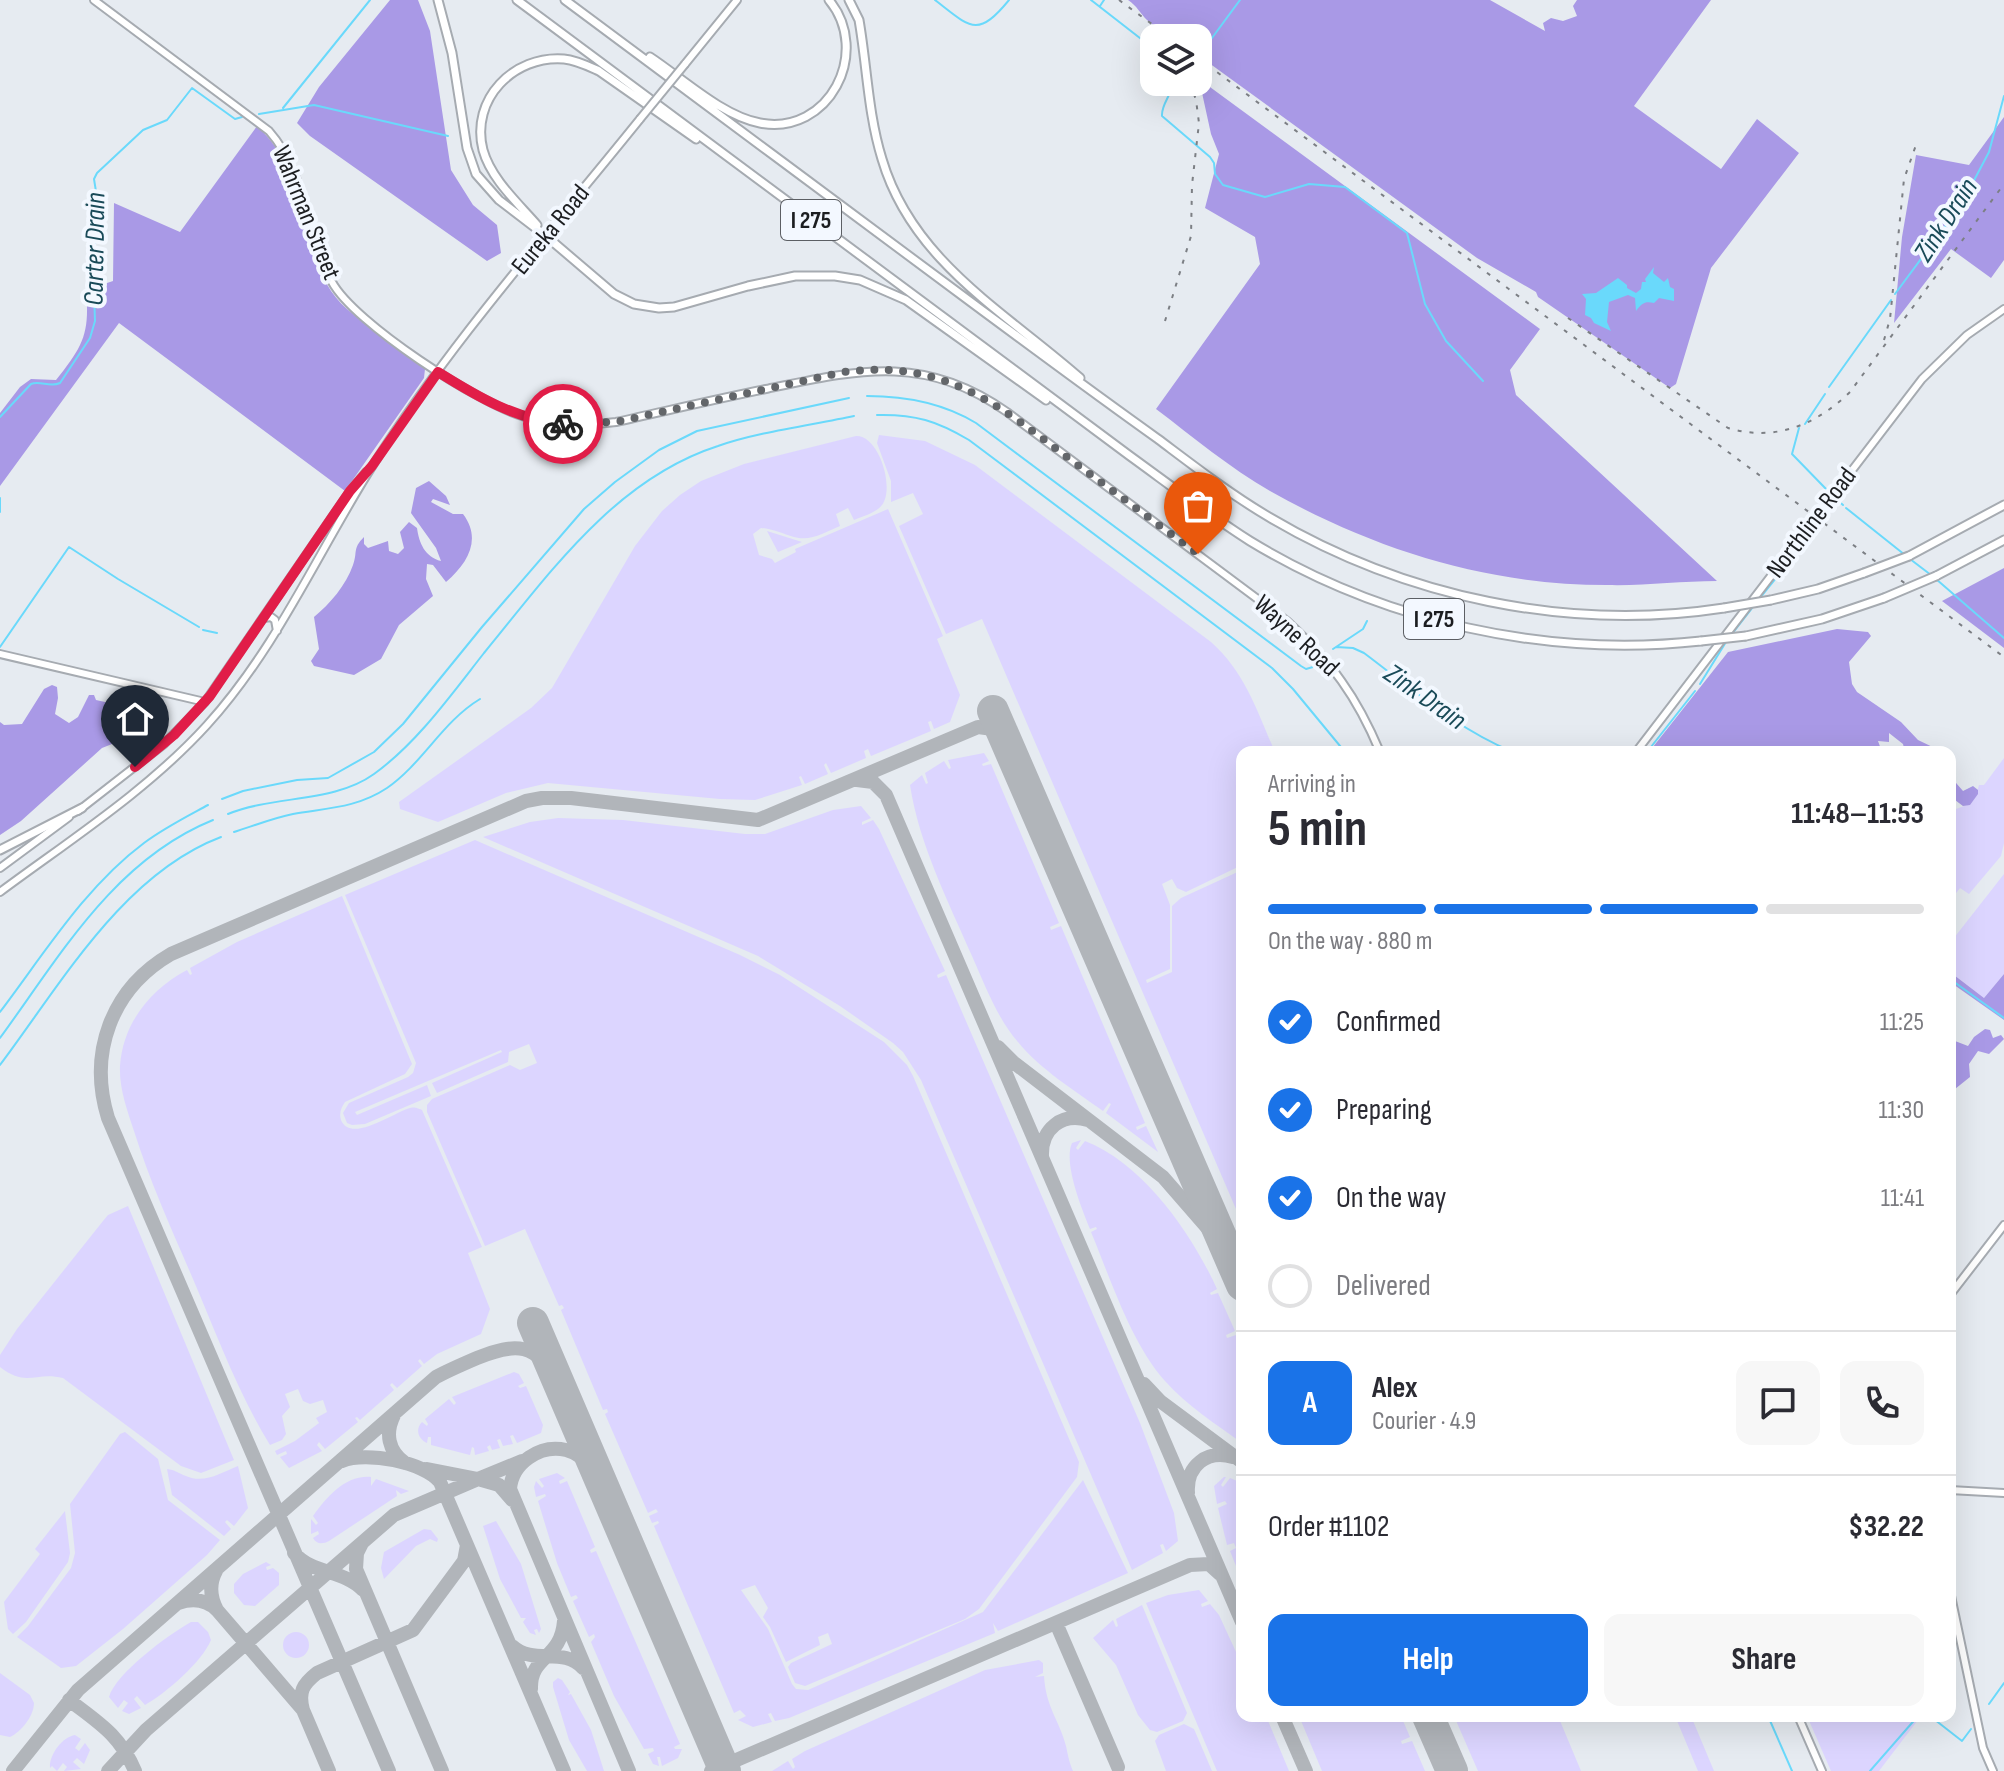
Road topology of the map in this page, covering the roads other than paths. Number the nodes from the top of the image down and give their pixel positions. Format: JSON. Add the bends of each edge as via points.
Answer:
{"nodes":[{"id":1,"x":94,"y":0,"type":"edge"},
{"id":2,"x":438,"y":0,"type":"edge"},
{"id":3,"x":517,"y":0,"type":"edge"},
{"id":4,"x":565,"y":0,"type":"edge"},
{"id":5,"x":737,"y":0,"type":"edge"},
{"id":6,"x":829,"y":0,"type":"edge"},
{"id":7,"x":849,"y":0,"type":"edge"},
{"id":8,"x":594,"y":21,"type":"junction"},
{"id":9,"x":731,"y":161,"type":"junction"},
{"id":10,"x":546,"y":236,"type":"junction"},
{"id":11,"x":2004,"y":309,"type":"edge"},
{"id":12,"x":438,"y":372,"type":"junction"},
{"id":13,"x":1121,"y":413,"type":"junction"},
{"id":14,"x":1106,"y":438,"type":"junction"},
{"id":15,"x":372,"y":466,"type":"junction"},
{"id":16,"x":2004,"y":505,"type":"edge"},
{"id":17,"x":2004,"y":540,"type":"edge"},
{"id":18,"x":262,"y":619,"type":"junction"},
{"id":19,"x":277,"y":631,"type":"junction"},
{"id":20,"x":0,"y":654,"type":"edge"},
{"id":21,"x":205,"y":702,"type":"junction"},
{"id":22,"x":1378,"y":746,"type":"edge"},
{"id":23,"x":1641,"y":746,"type":"edge"},
{"id":24,"x":125,"y":774,"type":"junction"},
{"id":25,"x":137,"y":789,"type":"junction"},
{"id":26,"x":82,"y":808,"type":"junction"},
{"id":27,"x":0,"y":850,"type":"edge"},
{"id":28,"x":0,"y":868,"type":"edge"},
{"id":29,"x":0,"y":892,"type":"edge"},
{"id":30,"x":2004,"y":1225,"type":"edge"},
{"id":31,"x":1956,"y":1287,"type":"edge"},
{"id":32,"x":1956,"y":1490,"type":"edge"},
{"id":33,"x":2004,"y":1493,"type":"edge"},
{"id":34,"x":1956,"y":1620,"type":"edge"},
{"id":35,"x":1801,"y":1722,"type":"edge"},
{"id":36,"x":1822,"y":1771,"type":"edge"},
{"id":37,"x":1993,"y":1771,"type":"edge"}],
"edges":[{"from":1,"to":12,"type":"main road","name":"Wahrman Street","via":[[269,131],[287,154],[332,283],[356,313]]},
{"from":2,"to":10,"type":"highway","via":[[472,164],[490,192]]},
{"from":3,"to":9,"type":"highway","number":"I 275"},
{"from":4,"to":8,"type":"highway","number":"I 275"},
{"from":5,"to":10,"type":"main road","name":"Eureka Road","bridge":true},
{"from":6,"to":8,"type":"highway","via":[[848,47],[838,86],[808,116],[776,124],[726,110]]},
{"from":7,"to":13,"type":"highway","via":[[859,20],[881,158],[920,236],[965,285]]},
{"from":8,"to":13,"type":"highway","number":"I 275"},
{"from":9,"to":10,"type":"highway","via":[[599,71],[562,59],[524,65],[495,89],[483,115],[481,137],[497,178]]},
{"from":9,"to":14,"type":"highway","number":"I 275"},
{"from":10,"to":12,"type":"main road","name":"Eureka Road"},
{"from":10,"to":14,"type":"highway","via":[[614,294],[641,306],[674,307],[795,276],[835,276],[884,289]]},
{"from":11,"to":23,"type":"main road","name":"Northline Road","via":[[1967,335],[1922,379]]},
{"from":12,"to":15,"type":"main road","name":"Eureka Road"},
{"from":12,"to":22,"type":"main road","name":"Wayne Road","via":[[502,409],[582,425],[855,371],[909,372],[955,383],[998,405],[1287,621],[1347,685]]},
{"from":13,"to":16,"type":"highway","number":"I 275","bridge":true,"via":[[1270,518],[1348,558],[1492,602],[1581,614],[1667,615],[1818,589],[1909,556]]},
{"from":14,"to":17,"type":"highway","number":"I 275","bridge":true,"via":[[1251,541],[1321,578],[1468,628],[1553,641],[1701,641],[1822,619],[1936,576]]},
{"from":15,"to":18,"type":"main road","name":"Eureka Road"},
{"from":15,"to":19,"type":"main road","name":"Eureka Road"},
{"from":18,"to":19,"type":"main road","via":[[273,618]]},
{"from":18,"to":21,"type":"main road","name":"Eureka Road"},
{"from":19,"to":25,"type":"main road","name":"Eureka Road","via":[[213,719]]},
{"from":20,"to":21,"type":"main road"},
{"from":21,"to":24,"type":"main road","name":"Eureka Road"},
{"from":24,"to":25,"type":"main road","via":[[124,787]]},
{"from":24,"to":26,"type":"main road","name":"Eureka Road"},
{"from":25,"to":29,"type":"main road","name":"Eureka Road"},
{"from":26,"to":27,"type":"highway"},
{"from":26,"to":28,"type":"main road","name":"Eureka Road"},
{"from":30,"to":31,"type":"main road"},
{"from":32,"to":33,"type":"main road"},
{"from":34,"to":37,"type":"main road","via":[[1984,1754]]},
{"from":35,"to":36,"type":"main road"}]}
